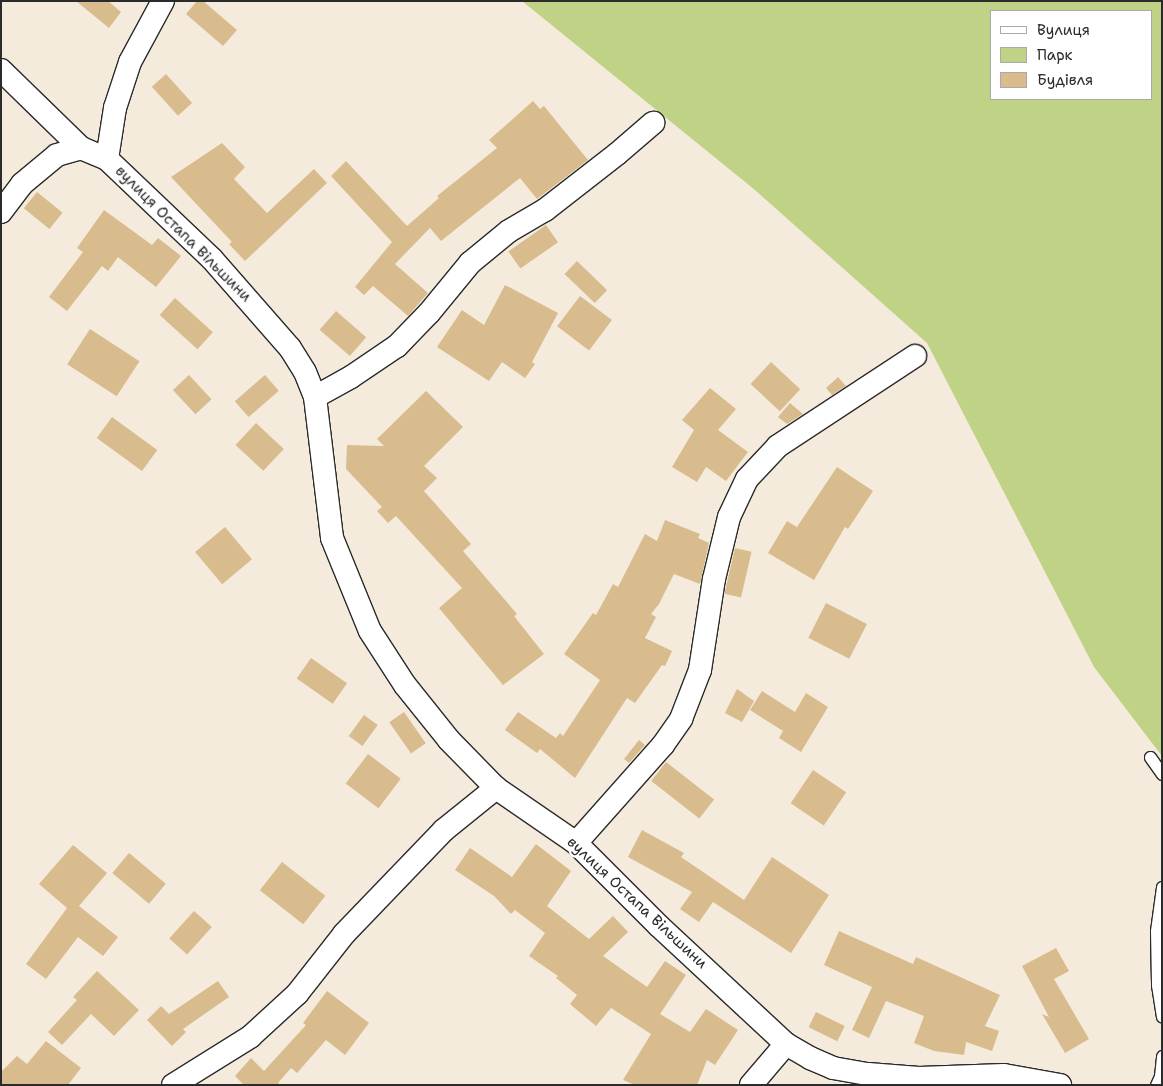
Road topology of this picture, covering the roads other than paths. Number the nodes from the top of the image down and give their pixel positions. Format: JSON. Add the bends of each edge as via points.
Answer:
{"nodes":[{"id":1,"x":162,"y":1,"type":"edge"},
{"id":2,"x":1,"y":70,"type":"edge"},
{"id":3,"x":653,"y":123,"type":"dead end"},
{"id":4,"x":81,"y":148,"type":"junction"},
{"id":5,"x":107,"y":159,"type":"junction"},
{"id":6,"x":1,"y":212,"type":"edge"},
{"id":7,"x":915,"y":356,"type":"dead end"},
{"id":8,"x":315,"y":397,"type":"junction"},
{"id":9,"x":1150,"y":757,"type":"dead end"},
{"id":10,"x":1162,"y":774,"type":"edge"},
{"id":11,"x":496,"y":788,"type":"junction"},
{"id":12,"x":576,"y":844,"type":"junction"},
{"id":13,"x":1162,"y":887,"type":"edge"},
{"id":14,"x":1162,"y":1017,"type":"edge"},
{"id":15,"x":786,"y":1044,"type":"junction"},
{"id":16,"x":1162,"y":1056,"type":"edge"},
{"id":17,"x":173,"y":1085,"type":"edge"},
{"id":18,"x":751,"y":1085,"type":"edge"},
{"id":19,"x":1060,"y":1085,"type":"edge"},
{"id":20,"x":1156,"y":1085,"type":"edge"}],
"edges":[{"from":1,"to":5,"type":"street","via":[[130,62],[115,108]]},
{"from":2,"to":4,"type":"street","name":"вулиця Остапа Вільшини"},
{"from":3,"to":8,"type":"street","via":[[545,210],[509,231],[470,263],[397,346]]},
{"from":4,"to":5,"type":"street","name":"вулиця Остапа Вільшини"},
{"from":4,"to":6,"type":"street","via":[[57,155],[22,184]]},
{"from":5,"to":8,"type":"street","name":"вулиця Остапа Вільшини","via":[[212,259],[264,316],[290,348]]},
{"from":7,"to":12,"type":"street","via":[[778,446],[747,479],[729,517],[714,579],[700,670],[681,719],[663,745]]},
{"from":8,"to":11,"type":"street","name":"вулиця Остапа Вільшини","via":[[332,538],[370,631],[405,685],[449,740]]},
{"from":9,"to":10,"type":"lane"},
{"from":11,"to":12,"type":"street","name":"вулиця Остапа Вільшини"},
{"from":11,"to":17,"type":"street","via":[[444,830],[344,934],[297,994],[250,1038]]},
{"from":12,"to":15,"type":"street","name":"вулиця Остапа Вільшини"},
{"from":13,"to":14,"type":"lane","via":[[1156,931],[1157,985]]},
{"from":15,"to":18,"type":"street"},
{"from":15,"to":19,"type":"street","name":"вулиця Остапа Вільшини","via":[[833,1068],[868,1074],[919,1078],[1004,1075]]},
{"from":16,"to":20,"type":"lane"}]}
